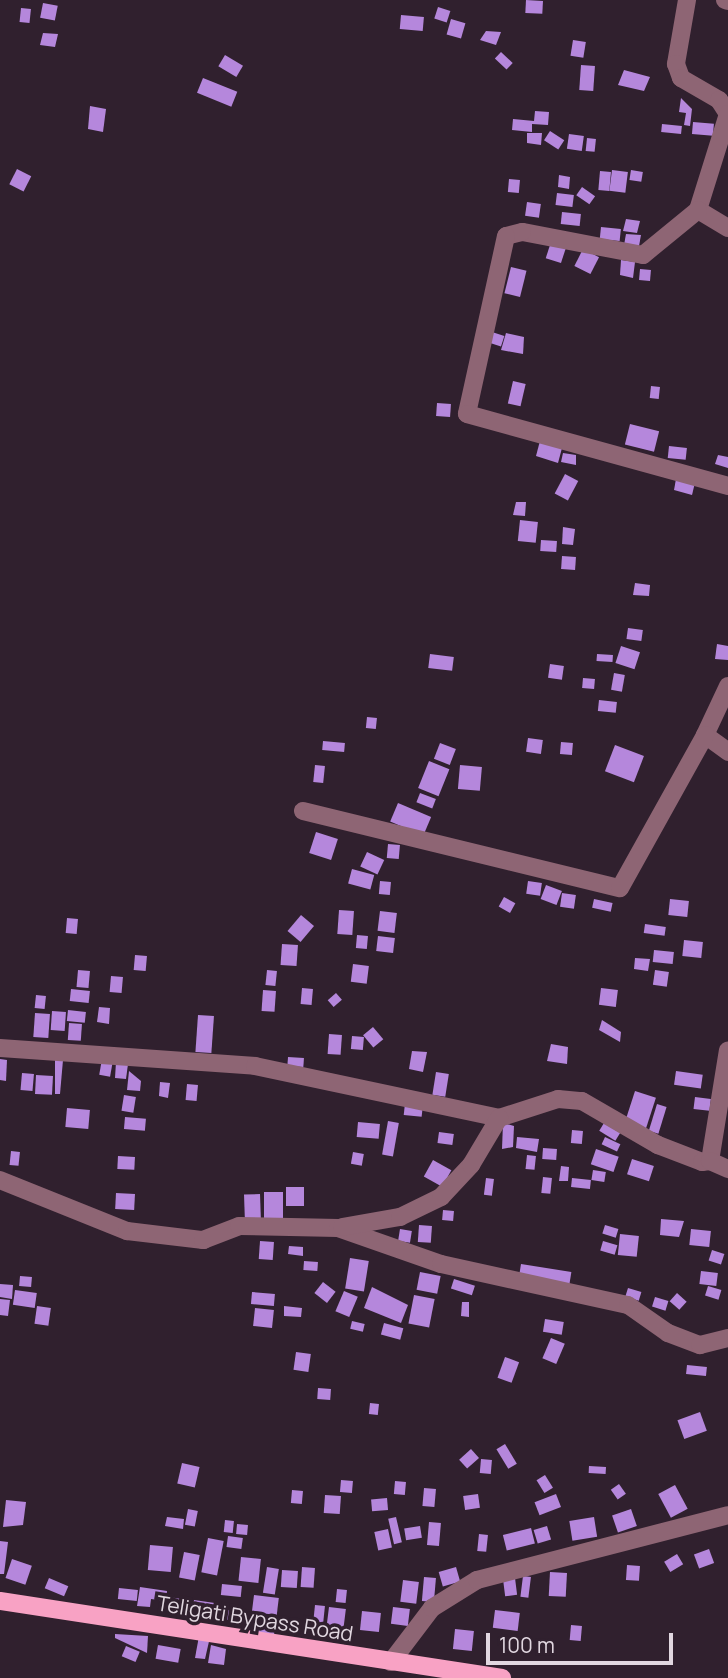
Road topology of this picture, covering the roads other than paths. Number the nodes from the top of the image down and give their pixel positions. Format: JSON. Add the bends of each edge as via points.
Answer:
{"nodes":[{"id":1,"x":687,"y":0,"type":"edge"},
{"id":2,"x":698,"y":210,"type":"junction"},
{"id":3,"x":728,"y":228,"type":"edge"},
{"id":4,"x":728,"y":486,"type":"edge"},
{"id":5,"x":728,"y":686,"type":"edge"},
{"id":6,"x":705,"y":735,"type":"junction"},
{"id":7,"x":728,"y":752,"type":"edge"},
{"id":8,"x":303,"y":811,"type":"dead end"},
{"id":9,"x":0,"y":1048,"type":"edge"},
{"id":10,"x":728,"y":1051,"type":"edge"},
{"id":11,"x":499,"y":1118,"type":"junction"},
{"id":12,"x":709,"y":1161,"type":"junction"},
{"id":13,"x":728,"y":1169,"type":"edge"},
{"id":14,"x":0,"y":1180,"type":"edge"},
{"id":15,"x":338,"y":1228,"type":"junction"},
{"id":16,"x":728,"y":1338,"type":"edge"},
{"id":17,"x":728,"y":1515,"type":"edge"},
{"id":18,"x":0,"y":1601,"type":"edge"},
{"id":19,"x":391,"y":1662,"type":"junction"},
{"id":20,"x":502,"y":1678,"type":"edge"}],
"edges":[{"from":1,"to":2,"type":"street","via":[[678,71],[681,78],[719,100],[728,114]]},
{"from":2,"to":3,"type":"street"},
{"from":2,"to":4,"type":"street","via":[[643,255],[522,232],[506,236],[467,414]]},
{"from":5,"to":6,"type":"street"},
{"from":6,"to":7,"type":"street"},
{"from":6,"to":8,"type":"street","via":[[620,888]]},
{"from":9,"to":11,"type":"street","via":[[255,1066]]},
{"from":10,"to":12,"type":"street"},
{"from":11,"to":12,"type":"street","via":[[558,1098],[582,1101],[658,1145]]},
{"from":11,"to":15,"type":"street","via":[[471,1165],[441,1196],[400,1217]]},
{"from":12,"to":13,"type":"street"},
{"from":14,"to":15,"type":"street","via":[[127,1231],[203,1240],[239,1226]]},
{"from":15,"to":16,"type":"street","via":[[441,1264],[628,1305],[668,1333],[700,1345]]},
{"from":17,"to":19,"type":"street","via":[[477,1580],[432,1608]]},
{"from":18,"to":19,"type":"main road","name":"Teligati Bypass Road"},
{"from":19,"to":20,"type":"main road","name":"Teligati Bypass Road"}]}
